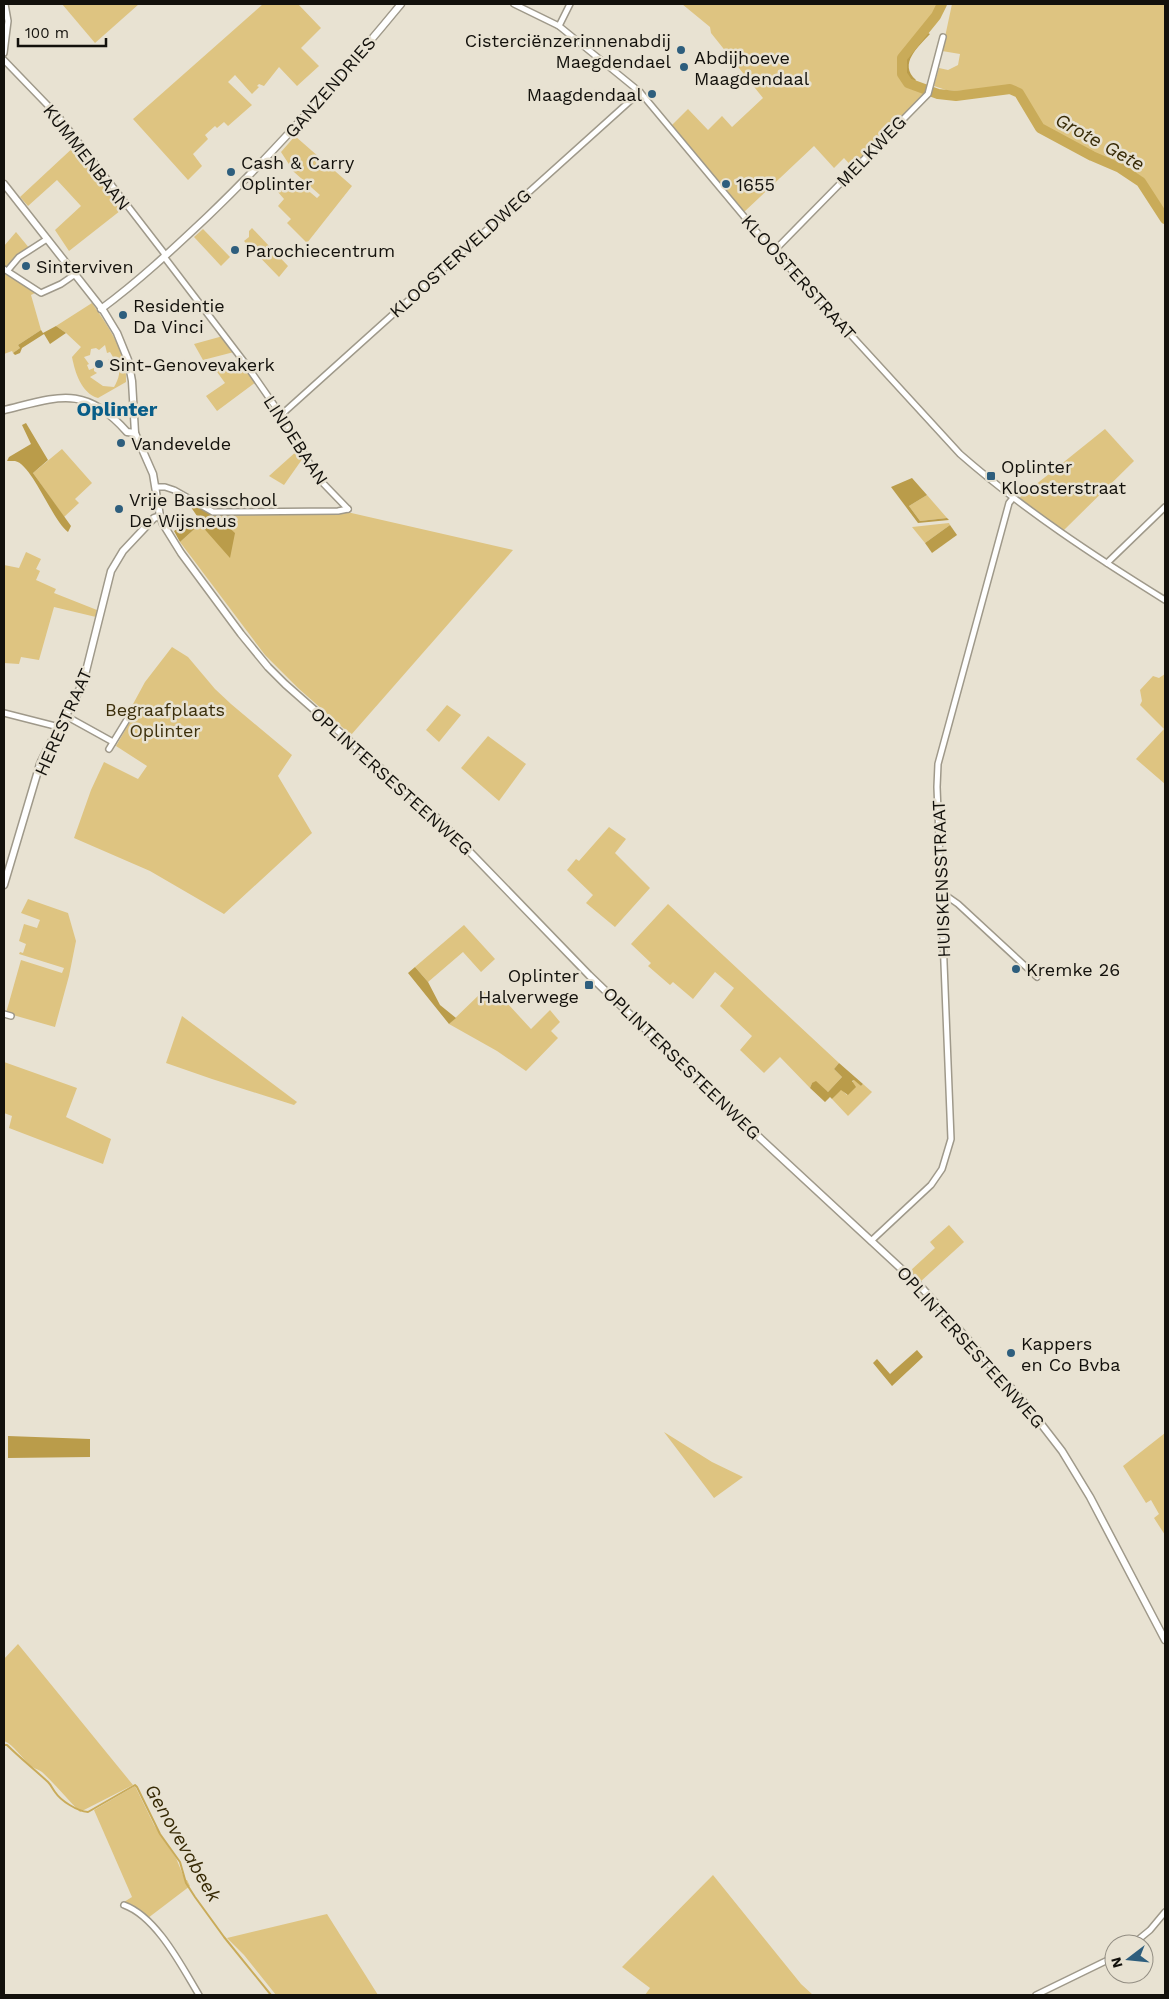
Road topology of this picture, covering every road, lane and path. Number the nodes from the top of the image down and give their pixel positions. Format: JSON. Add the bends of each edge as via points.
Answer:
{"nodes":[{"id":1,"x":5,"y":4,"type":"edge"},
{"id":2,"x":401,"y":4,"type":"edge"},
{"id":3,"x":514,"y":4,"type":"edge"},
{"id":4,"x":570,"y":4,"type":"edge"},
{"id":5,"x":559,"y":26,"type":"junction"},
{"id":6,"x":943,"y":37,"type":"dead end"},
{"id":7,"x":4,"y":53,"type":"edge"},
{"id":8,"x":4,"y":60,"type":"edge"},
{"id":9,"x":640,"y":92,"type":"junction"},
{"id":10,"x":4,"y":184,"type":"edge"},
{"id":11,"x":47,"y":239,"type":"junction"},
{"id":12,"x":774,"y":251,"type":"junction"},
{"id":13,"x":165,"y":258,"type":"junction"},
{"id":14,"x":6,"y":270,"type":"edge"},
{"id":15,"x":74,"y":275,"type":"junction"},
{"id":16,"x":101,"y":309,"type":"junction"},
{"id":17,"x":4,"y":410,"type":"edge"},
{"id":18,"x":281,"y":415,"type":"junction"},
{"id":19,"x":135,"y":433,"type":"junction"},
{"id":20,"x":156,"y":487,"type":"junction"},
{"id":21,"x":1013,"y":498,"type":"junction"},
{"id":22,"x":1165,"y":507,"type":"edge"},
{"id":23,"x":160,"y":516,"type":"junction"},
{"id":24,"x":1107,"y":564,"type":"junction"},
{"id":25,"x":1165,"y":600,"type":"edge"},
{"id":26,"x":4,"y":713,"type":"edge"},
{"id":27,"x":66,"y":716,"type":"junction"},
{"id":28,"x":128,"y":718,"type":"dead end"},
{"id":29,"x":59,"y":727,"type":"junction"},
{"id":30,"x":113,"y":742,"type":"junction"},
{"id":31,"x":109,"y":749,"type":"dead end"},
{"id":32,"x":4,"y":884,"type":"edge"},
{"id":33,"x":942,"y":892,"type":"junction"},
{"id":34,"x":1037,"y":976,"type":"dead end"},
{"id":35,"x":4,"y":1014,"type":"edge"},
{"id":36,"x":11,"y":1016,"type":"dead end"},
{"id":37,"x":871,"y":1241,"type":"junction"},
{"id":38,"x":1165,"y":1640,"type":"edge"},
{"id":39,"x":124,"y":1905,"type":"dead end"},
{"id":40,"x":1165,"y":1912,"type":"edge"},
{"id":41,"x":1145,"y":1934,"type":"edge"},
{"id":42,"x":1104,"y":1962,"type":"edge"},
{"id":43,"x":199,"y":1995,"type":"edge"},
{"id":44,"x":1036,"y":1995,"type":"edge"}],
"edges":[{"from":1,"to":7,"type":"street","via":[[8,22]]},
{"from":2,"to":13,"type":"street","name":"GANZENDRIES","via":[[290,135]]},
{"from":3,"to":5,"type":"street","name":"KLOOSTERSTRAAT"},
{"from":4,"to":5,"type":"street"},
{"from":5,"to":9,"type":"street","name":"KLOOSTERSTRAAT"},
{"from":6,"to":12,"type":"street","name":"MELKWEG","via":[[928,94]]},
{"from":8,"to":13,"type":"street","name":"KUMMENBAAN","via":[[58,117]]},
{"from":9,"to":12,"type":"street","name":"KLOOSTERSTRAAT"},
{"from":9,"to":18,"type":"street","name":"KLOOSTERVELDWEG"},
{"from":10,"to":11,"type":"street"},
{"from":11,"to":14,"type":"street","via":[[19,257]]},
{"from":11,"to":15,"type":"street"},
{"from":12,"to":21,"type":"street","name":"KLOOSTERSTRAAT","via":[[938,431]]},
{"from":13,"to":16,"type":"street","name":"GANZENDRIES"},
{"from":13,"to":18,"type":"street","name":"LINDEBAAN"},
{"from":14,"to":15,"type":"street","via":[[41,293]]},
{"from":15,"to":16,"type":"street"},
{"from":16,"to":19,"type":"street","via":[[117,332],[128,360]]},
{"from":17,"to":19,"type":"street","via":[[62,396],[79,398],[113,417],[127,432]]},
{"from":18,"to":20,"type":"street","name":"LINDEBAAN","via":[[314,473],[348,509],[213,512],[165,486]]},
{"from":19,"to":20,"type":"street"},
{"from":20,"to":23,"type":"street"},
{"from":21,"to":24,"type":"street","name":"KLOOSTERSTRAAT"},
{"from":21,"to":33,"type":"street","name":"HUISKENSSTRAAT","via":[[938,764]]},
{"from":22,"to":24,"type":"street"},
{"from":23,"to":27,"type":"street","name":"HERESTRAAT","via":[[154,518],[116,560],[86,672]]},
{"from":23,"to":37,"type":"street","name":"OPLINTERSESTEENWEG","via":[[181,553],[268,667],[437,818],[597,982]]},
{"from":24,"to":25,"type":"street","name":"KLOOSTERSTRAAT"},
{"from":26,"to":29,"type":"street"},
{"from":27,"to":29,"type":"street","name":"HERESTRAAT"},
{"from":27,"to":30,"type":"street"},
{"from":28,"to":30,"type":"street"},
{"from":29,"to":32,"type":"street","name":"HERESTRAAT","via":[[40,764]]},
{"from":30,"to":31,"type":"street"},
{"from":33,"to":34,"type":"street"},
{"from":33,"to":37,"type":"street","name":"HUISKENSSTRAAT","via":[[951,1139],[942,1169],[931,1185]]},
{"from":35,"to":36,"type":"street"},
{"from":37,"to":38,"type":"street","name":"OPLINTERSESTEENWEG","via":[[922,1288],[1050,1435],[1090,1497]]},
{"from":39,"to":43,"type":"street","via":[[137,1911],[158,1932]]},
{"from":40,"to":41,"type":"street"},
{"from":42,"to":44,"type":"street"}]}
